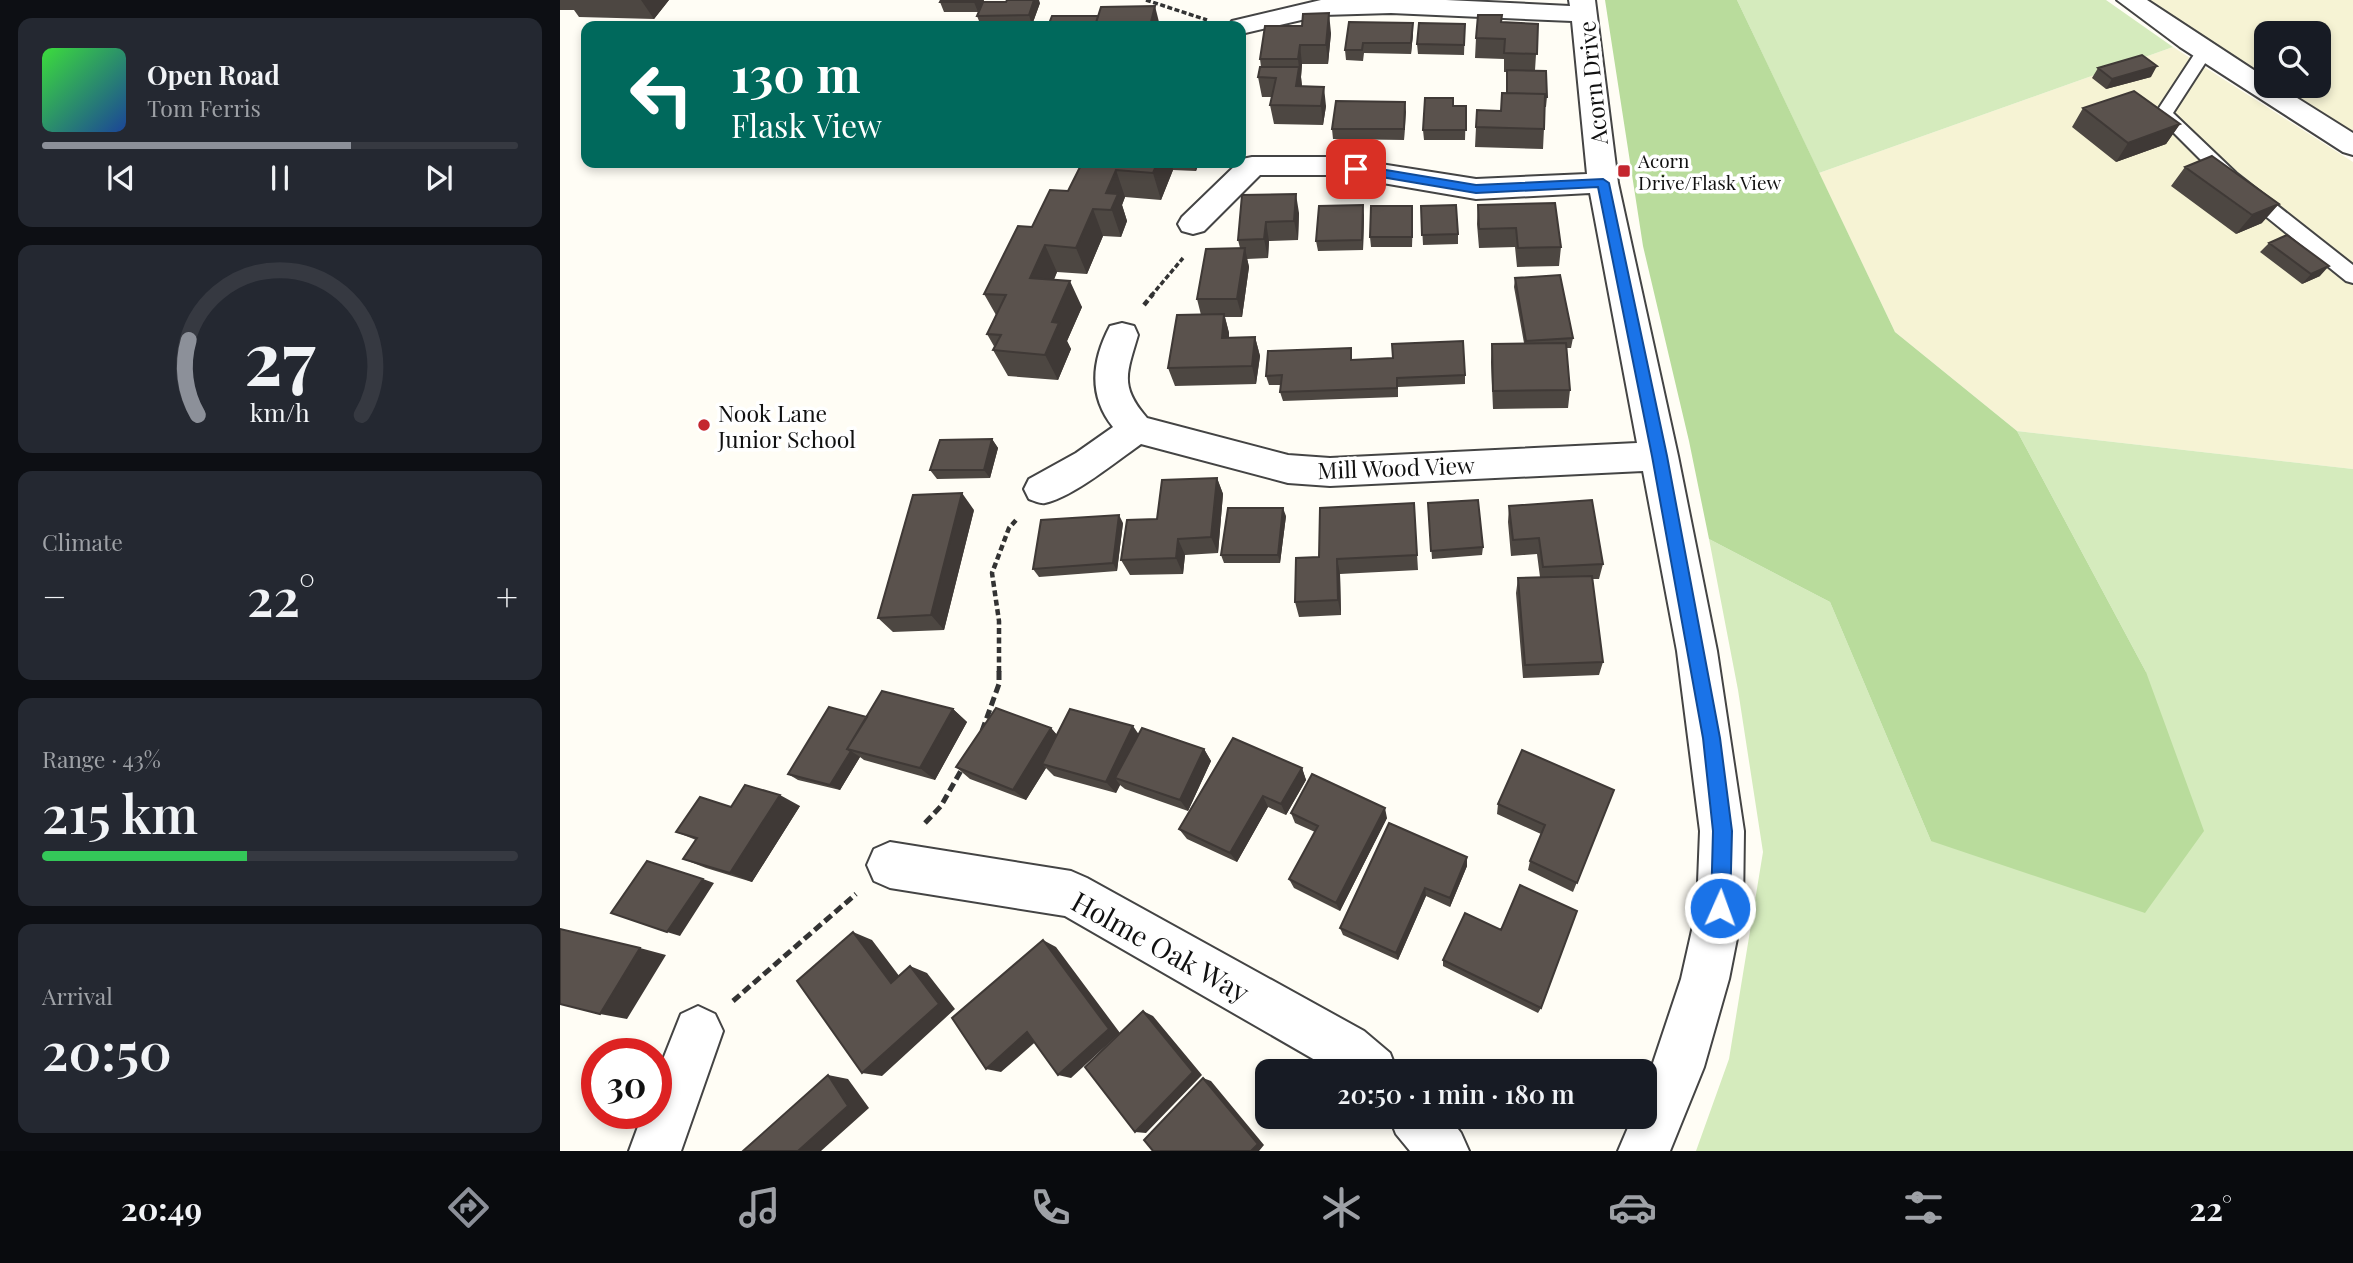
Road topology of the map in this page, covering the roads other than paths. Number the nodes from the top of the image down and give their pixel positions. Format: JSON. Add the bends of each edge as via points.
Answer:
{"nodes":[{"id":1,"x":2130,"y":0,"type":"edge"},
{"id":2,"x":1583,"y":7,"type":"edge"},
{"id":3,"x":1246,"y":25,"type":"edge"},
{"id":4,"x":2204,"y":51,"type":"junction"},
{"id":5,"x":2353,"y":146,"type":"edge"},
{"id":6,"x":1603,"y":183,"type":"junction"},
{"id":7,"x":1193,"y":224,"type":"road end"},
{"id":8,"x":2353,"y":276,"type":"edge"},
{"id":9,"x":1122,"y":335,"type":"road end"},
{"id":10,"x":1136,"y":429,"type":"junction"},
{"id":11,"x":1660,"y":456,"type":"junction"},
{"id":12,"x":1042,"y":489,"type":"road end"},
{"id":13,"x":890,"y":865,"type":"road end"},
{"id":14,"x":698,"y":1031,"type":"road end"},
{"id":15,"x":1358,"y":1059,"type":"edge"},
{"id":16,"x":1425,"y":1129,"type":"edge"},
{"id":17,"x":655,"y":1151,"type":"edge"},
{"id":18,"x":1443,"y":1151,"type":"edge"},
{"id":19,"x":1644,"y":1151,"type":"edge"}],
"edges":[{"from":1,"to":4,"type":"street"},
{"from":2,"to":3,"type":"street","via":[[1323,7]]},
{"from":2,"to":6,"type":"street","name":"Acorn Drive"},
{"from":4,"to":5,"type":"street"},
{"from":4,"to":8,"type":"lane","via":[[2164,114],[2229,177]]},
{"from":6,"to":7,"type":"street","via":[[1476,189],[1336,166],[1252,166]]},
{"from":6,"to":11,"type":"street","name":"Acorn Drive"},
{"from":9,"to":10,"type":"street","via":[[1110,373],[1116,406]]},
{"from":10,"to":11,"type":"street","name":"Mill Wood View","via":[[1288,469],[1330,472]]},
{"from":10,"to":12,"type":"street"},
{"from":11,"to":19,"type":"street","name":"Acorn Drive","via":[[1712,738],[1722,831],[1720,908],[1705,979],[1679,1067]]},
{"from":13,"to":15,"type":"street","name":"Holme Oak Way","via":[[1071,894]]},
{"from":14,"to":17,"type":"street"},
{"from":16,"to":18,"type":"street"}]}
